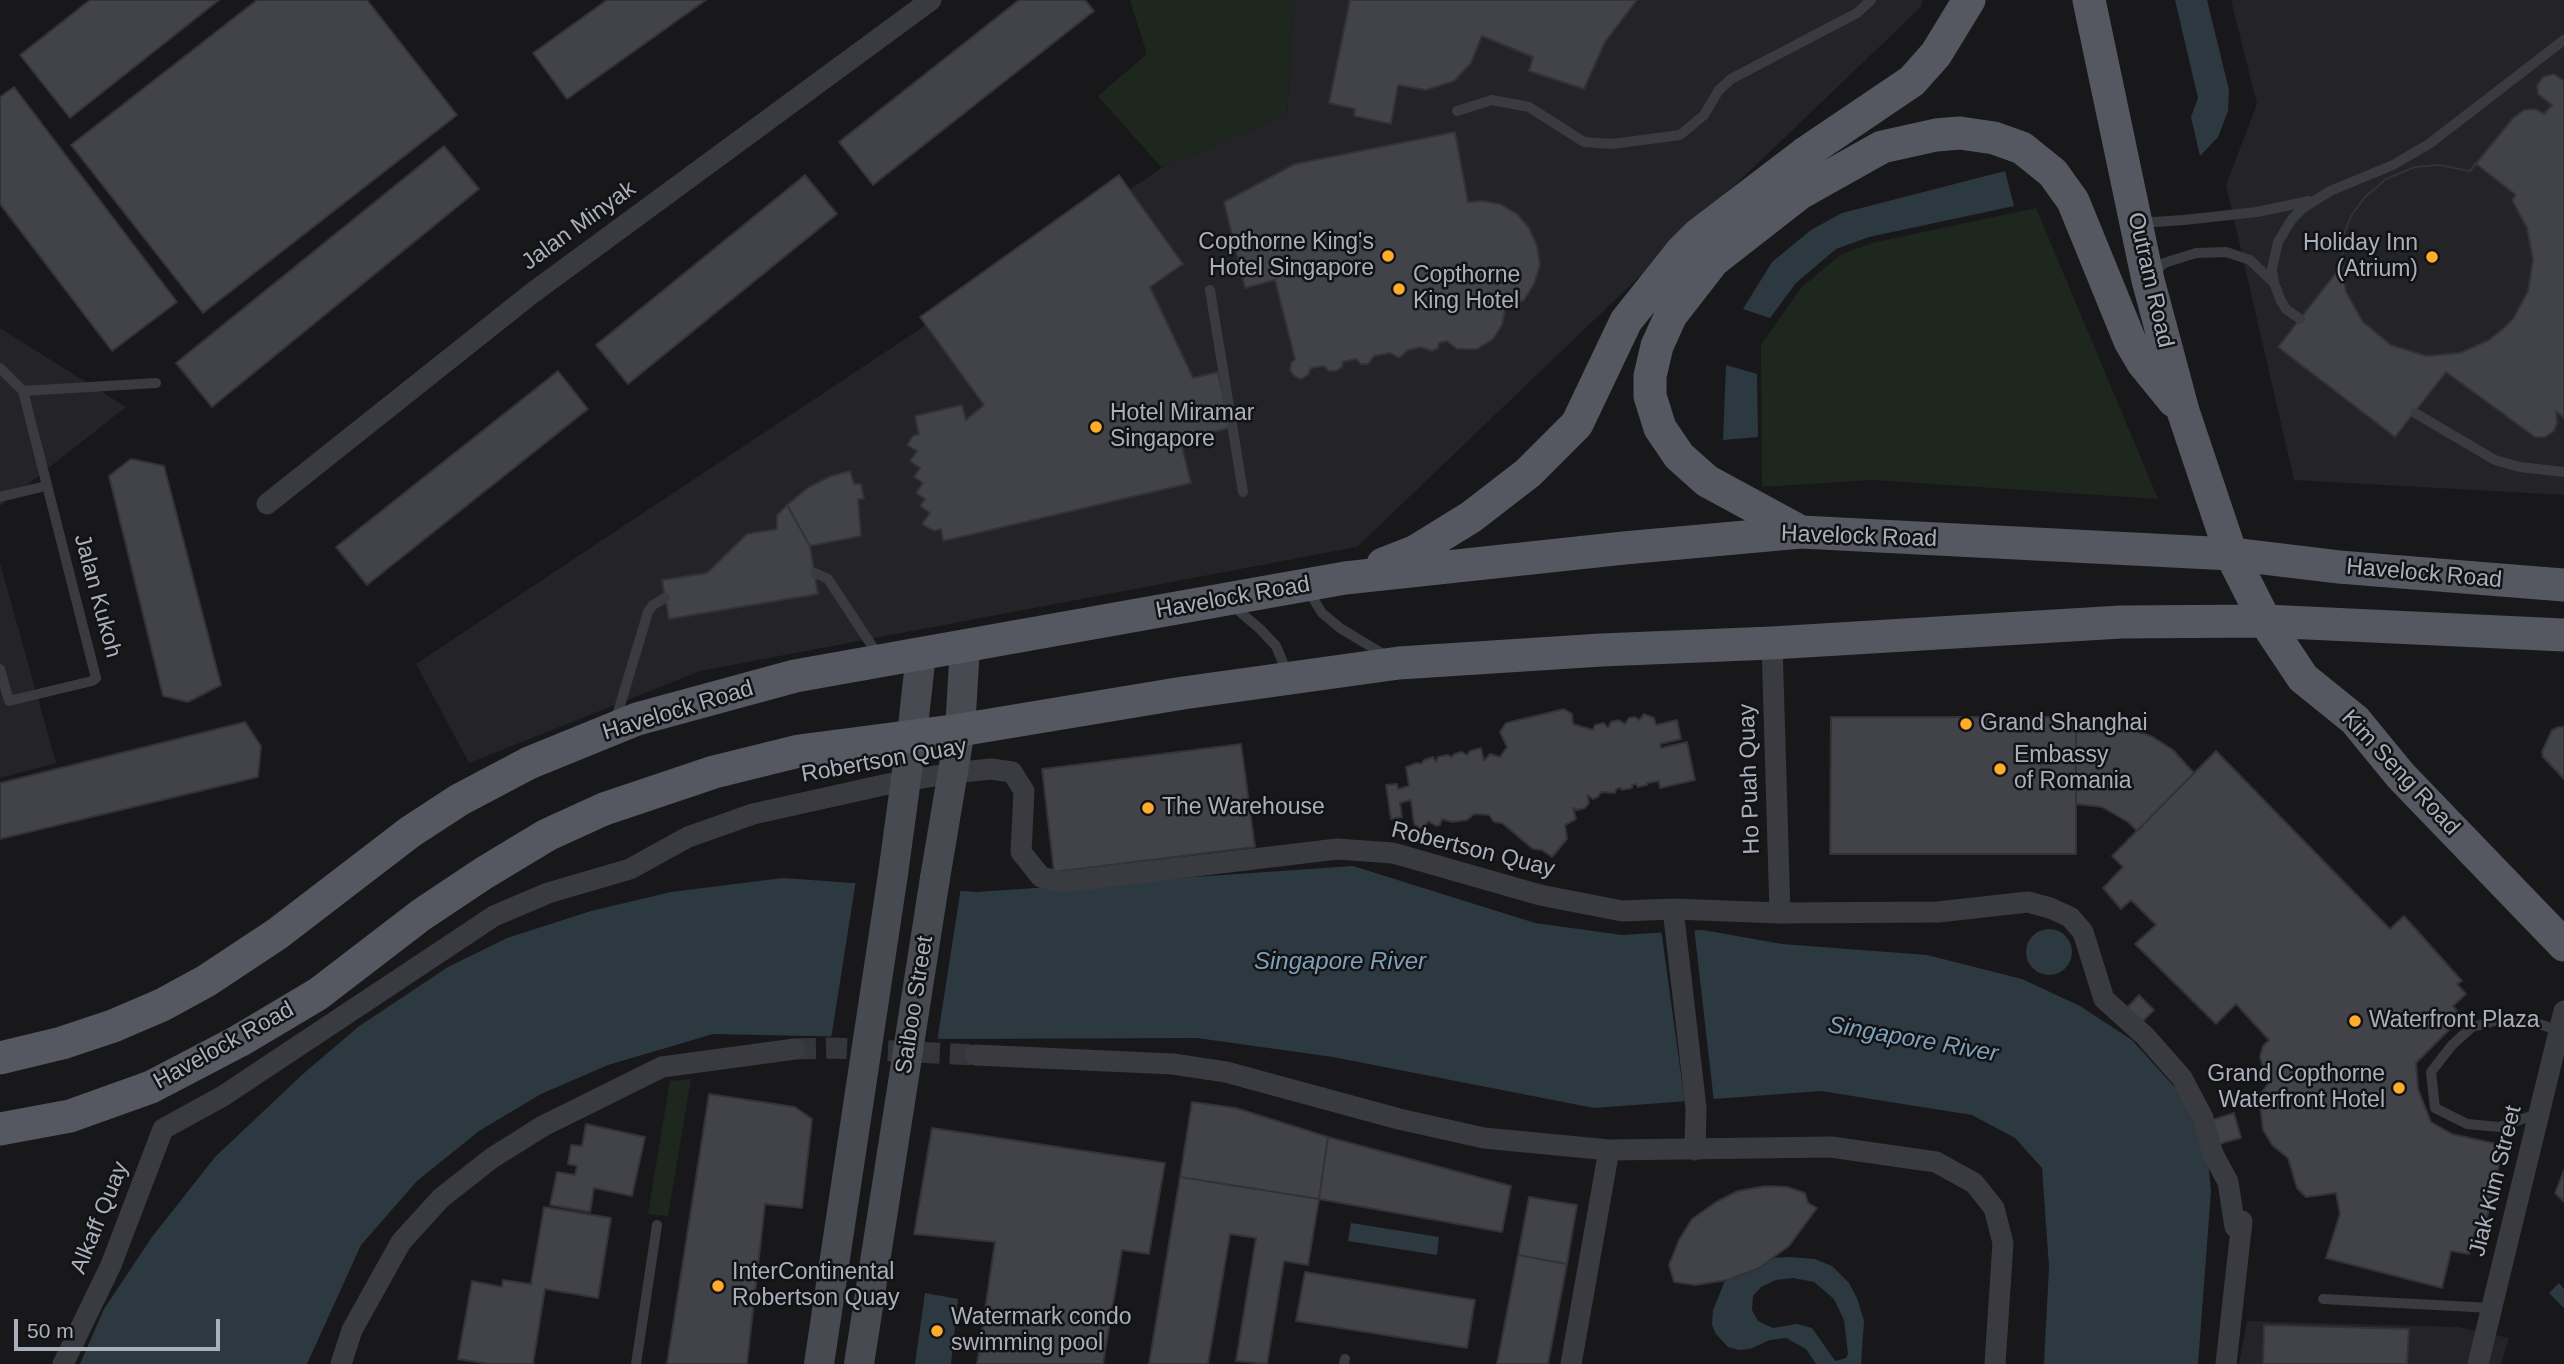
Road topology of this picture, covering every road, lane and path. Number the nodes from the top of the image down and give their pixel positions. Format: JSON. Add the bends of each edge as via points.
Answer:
{"nodes":[{"id":1,"x":1871,"y":0,"type":"edge"},
{"id":2,"x":1969,"y":0,"type":"edge"},
{"id":3,"x":2089,"y":0,"type":"edge"},
{"id":4,"x":923,"y":2,"type":"edge"},
{"id":5,"x":2564,"y":40,"type":"edge"},
{"id":6,"x":1457,"y":111,"type":"dead end"},
{"id":7,"x":2316,"y":200,"type":"junction"},
{"id":8,"x":2136,"y":220,"type":"junction"},
{"id":9,"x":1679,"y":277,"type":"junction"},
{"id":10,"x":2148,"y":280,"type":"junction"},
{"id":11,"x":2274,"y":283,"type":"junction"},
{"id":12,"x":1210,"y":290,"type":"dead end"},
{"id":13,"x":2300,"y":319,"type":"dead end"},
{"id":14,"x":0,"y":368,"type":"edge"},
{"id":15,"x":156,"y":383,"type":"dead end"},
{"id":16,"x":23,"y":391,"type":"junction"},
{"id":17,"x":2183,"y":411,"type":"junction"},
{"id":18,"x":2415,"y":413,"type":"dead end"},
{"id":19,"x":2564,"y":472,"type":"edge"},
{"id":20,"x":46,"y":486,"type":"junction"},
{"id":21,"x":1243,"y":492,"type":"dead end"},
{"id":22,"x":0,"y":497,"type":"edge"},
{"id":23,"x":267,"y":503,"type":"dead end"},
{"id":24,"x":1801,"y":532,"type":"junction"},
{"id":25,"x":2231,"y":554,"type":"junction"},
{"id":26,"x":815,"y":573,"type":"dead end"},
{"id":27,"x":1345,"y":578,"type":"junction"},
{"id":28,"x":1305,"y":585,"type":"junction"},
{"id":29,"x":2564,"y":585,"type":"edge"},
{"id":30,"x":665,"y":598,"type":"dead end"},
{"id":31,"x":1224,"y":599,"type":"junction"},
{"id":32,"x":2265,"y":621,"type":"junction"},
{"id":33,"x":2564,"y":635,"type":"edge"},
{"id":34,"x":1772,"y":643,"type":"junction"},
{"id":35,"x":965,"y":646,"type":"junction"},
{"id":36,"x":920,"y":654,"type":"junction"},
{"id":37,"x":882,"y":661,"type":"junction"},
{"id":38,"x":1399,"y":663,"type":"junction"},
{"id":39,"x":0,"y":669,"type":"edge"},
{"id":40,"x":1287,"y":680,"type":"junction"},
{"id":41,"x":613,"y":728,"type":"junction"},
{"id":42,"x":960,"y":730,"type":"junction"},
{"id":43,"x":912,"y":735,"type":"junction"},
{"id":44,"x":952,"y":773,"type":"junction"},
{"id":45,"x":905,"y":781,"type":"junction"},
{"id":46,"x":1673,"y":909,"type":"junction"},
{"id":47,"x":1780,"y":913,"type":"junction"},
{"id":48,"x":2564,"y":945,"type":"edge"},
{"id":49,"x":2562,"y":1021,"type":"edge"},
{"id":50,"x":795,"y":1049,"type":"tunnel mouth"},
{"id":51,"x":975,"y":1055,"type":"tunnel mouth"},
{"id":52,"x":0,"y":1058,"type":"edge"},
{"id":53,"x":2540,"y":1113,"type":"junction"},
{"id":54,"x":0,"y":1129,"type":"edge"},
{"id":55,"x":163,"y":1129,"type":"joint"},
{"id":56,"x":1609,"y":1150,"type":"junction"},
{"id":57,"x":1695,"y":1150,"type":"junction"},
{"id":58,"x":657,"y":1225,"type":"dead end"},
{"id":59,"x":2323,"y":1299,"type":"dead end"},
{"id":60,"x":2491,"y":1308,"type":"junction"},
{"id":61,"x":64,"y":1364,"type":"edge"},
{"id":62,"x":341,"y":1364,"type":"edge"},
{"id":63,"x":636,"y":1364,"type":"edge"},
{"id":64,"x":819,"y":1364,"type":"edge"},
{"id":65,"x":859,"y":1364,"type":"edge"},
{"id":66,"x":1571,"y":1364,"type":"edge"},
{"id":67,"x":1995,"y":1364,"type":"edge"},
{"id":68,"x":2226,"y":1364,"type":"edge"},
{"id":69,"x":2478,"y":1364,"type":"edge"}],
"edges":[{"from":1,"to":6,"type":"lane","via":[[1848,19],[1731,79],[1704,115],[1680,135],[1612,144],[1584,142],[1528,107],[1492,100]]},
{"from":2,"to":9,"type":"main road","via":[[1936,54],[1912,81],[1804,154],[1699,234]]},
{"from":3,"to":8,"type":"main road","name":"Outram Road"},
{"from":4,"to":23,"type":"street","name":"Jalan Minyak","via":[[531,293]]},
{"from":5,"to":7,"type":"lane","via":[[2429,144]]},
{"from":7,"to":8,"type":"lane","via":[[2257,212]]},
{"from":7,"to":11,"type":"lane","via":[[2292,219],[2278,242]]},
{"from":8,"to":10,"type":"main road","name":"Outram Road"},
{"from":9,"to":17,"type":"main road","via":[[1713,261],[1800,193],[1882,147],[1960,133],[1994,138],[2022,148],[2053,173],[2073,201],[2130,341]]},
{"from":9,"to":24,"type":"main road","via":[[1650,376],[1650,397],[1660,428],[1679,456],[1707,481]]},
{"from":9,"to":27,"type":"main road","via":[[1626,321],[1577,424],[1528,473],[1471,517],[1416,551]]},
{"from":10,"to":11,"type":"lane","via":[[2164,263],[2211,251],[2250,260]]},
{"from":10,"to":17,"type":"main road","name":"Outram Road"},
{"from":11,"to":13,"type":"lane","via":[[2286,309]]},
{"from":12,"to":21,"type":"lane"},
{"from":14,"to":16,"type":"lane"},
{"from":15,"to":16,"type":"lane"},
{"from":16,"to":20,"type":"lane","name":"Jalan Kukoh"},
{"from":17,"to":25,"type":"main road","name":"Outram Road"},
{"from":18,"to":19,"type":"lane","via":[[2495,460]]},
{"from":20,"to":22,"type":"lane"},
{"from":20,"to":39,"type":"lane","name":"Jalan Kukoh","via":[[96,678],[9,701]]},
{"from":24,"to":25,"type":"main road","name":"Havelock Road"},
{"from":24,"to":27,"type":"main road","name":"Havelock Road"},
{"from":25,"to":29,"type":"main road","name":"Havelock Road"},
{"from":25,"to":32,"type":"main road","name":"Kim Seng Road"},
{"from":26,"to":37,"type":"lane","via":[[828,579]]},
{"from":27,"to":28,"type":"main road","name":"Havelock Road"},
{"from":28,"to":31,"type":"main road","name":"Havelock Road"},
{"from":28,"to":38,"type":"lane","via":[[1322,613],[1340,628]]},
{"from":30,"to":41,"type":"lane","via":[[648,612]]},
{"from":31,"to":35,"type":"main road","name":"Havelock Road"},
{"from":31,"to":40,"type":"lane","via":[[1276,646]]},
{"from":32,"to":33,"type":"main road","name":"Havelock Road"},
{"from":32,"to":34,"type":"main road","name":"Havelock Road","via":[[2121,622]]},
{"from":32,"to":48,"type":"main road","name":"Kim Seng Road","via":[[2303,678],[2355,720],[2401,776]]},
{"from":34,"to":38,"type":"main road","name":"Havelock Road"},
{"from":34,"to":47,"type":"street","name":"Ho Puah Quay"},
{"from":35,"to":36,"type":"main road","name":"Havelock Road"},
{"from":35,"to":42,"type":"street","name":"Saiboo Street"},
{"from":36,"to":37,"type":"main road","name":"Havelock Road"},
{"from":36,"to":43,"type":"street","name":"Saiboo Street"},
{"from":37,"to":41,"type":"main road","name":"Havelock Road","via":[[794,676]]},
{"from":38,"to":40,"type":"main road","name":"Havelock Road"},
{"from":40,"to":42,"type":"main road","name":"Havelock Road"},
{"from":41,"to":52,"type":"main road","name":"Havelock Road","via":[[529,763],[459,800],[277,934],[162,1005],[75,1038]]},
{"from":42,"to":43,"type":"main road","name":"Havelock Road"},
{"from":42,"to":44,"type":"street","name":"Saiboo Street"},
{"from":43,"to":45,"type":"street","name":"Saiboo Street"},
{"from":43,"to":54,"type":"main road","name":"Havelock Road","via":[[799,751],[714,772],[604,809],[547,835],[484,873],[318,994],[239,1041],[151,1087],[70,1116]]},
{"from":44,"to":45,"type":"street","name":"Robertson Quay"},
{"from":44,"to":46,"type":"street","name":"Robertson Quay","via":[[1012,772],[1024,791],[1021,852],[1041,877],[1062,882],[1337,849],[1393,853],[1541,895],[1622,911]]},
{"from":44,"to":65,"type":"street","name":"Saiboo Street","bridge":true},
{"from":45,"to":55,"type":"street","name":"Robertson Quay","via":[[753,814],[688,837],[630,869],[548,893],[494,916],[235,1089]]},
{"from":45,"to":64,"type":"street","name":"Saiboo Street","bridge":true},
{"from":46,"to":47,"type":"street","name":"Robertson Quay"},
{"from":46,"to":57,"type":"street","via":[[1696,1108]]},
{"from":47,"to":68,"type":"street","name":"Robertson Quay","via":[[1938,912],[2028,902],[2070,917],[2084,932],[2104,999],[2182,1078],[2228,1182],[2235,1227],[2242,1221]]},
{"from":49,"to":53,"type":"street","name":"Jiak Kim Street"},
{"from":49,"to":53,"type":"lane","via":[[2500,1020],[2472,1027],[2431,1072],[2435,1108],[2467,1124],[2499,1126]]},
{"from":50,"to":62,"type":"street","via":[[662,1067],[543,1126],[492,1158],[441,1198],[401,1242],[352,1330]]},
{"from":51,"to":56,"type":"street","via":[[1172,1074],[1226,1072],[1484,1138]]},
{"from":53,"to":60,"type":"street","name":"Jiak Kim Street"},
{"from":55,"to":61,"type":"street","name":"Alkaff Quay","via":[[111,1265]]},
{"from":56,"to":57,"type":"street"},
{"from":56,"to":66,"type":"street"},
{"from":57,"to":67,"type":"street","via":[[1831,1147],[1936,1162],[1974,1182],[1994,1208],[2003,1243]]},
{"from":58,"to":63,"type":"lane"},
{"from":59,"to":60,"type":"lane"},
{"from":60,"to":69,"type":"street","name":"Jiak Kim Street"}]}
